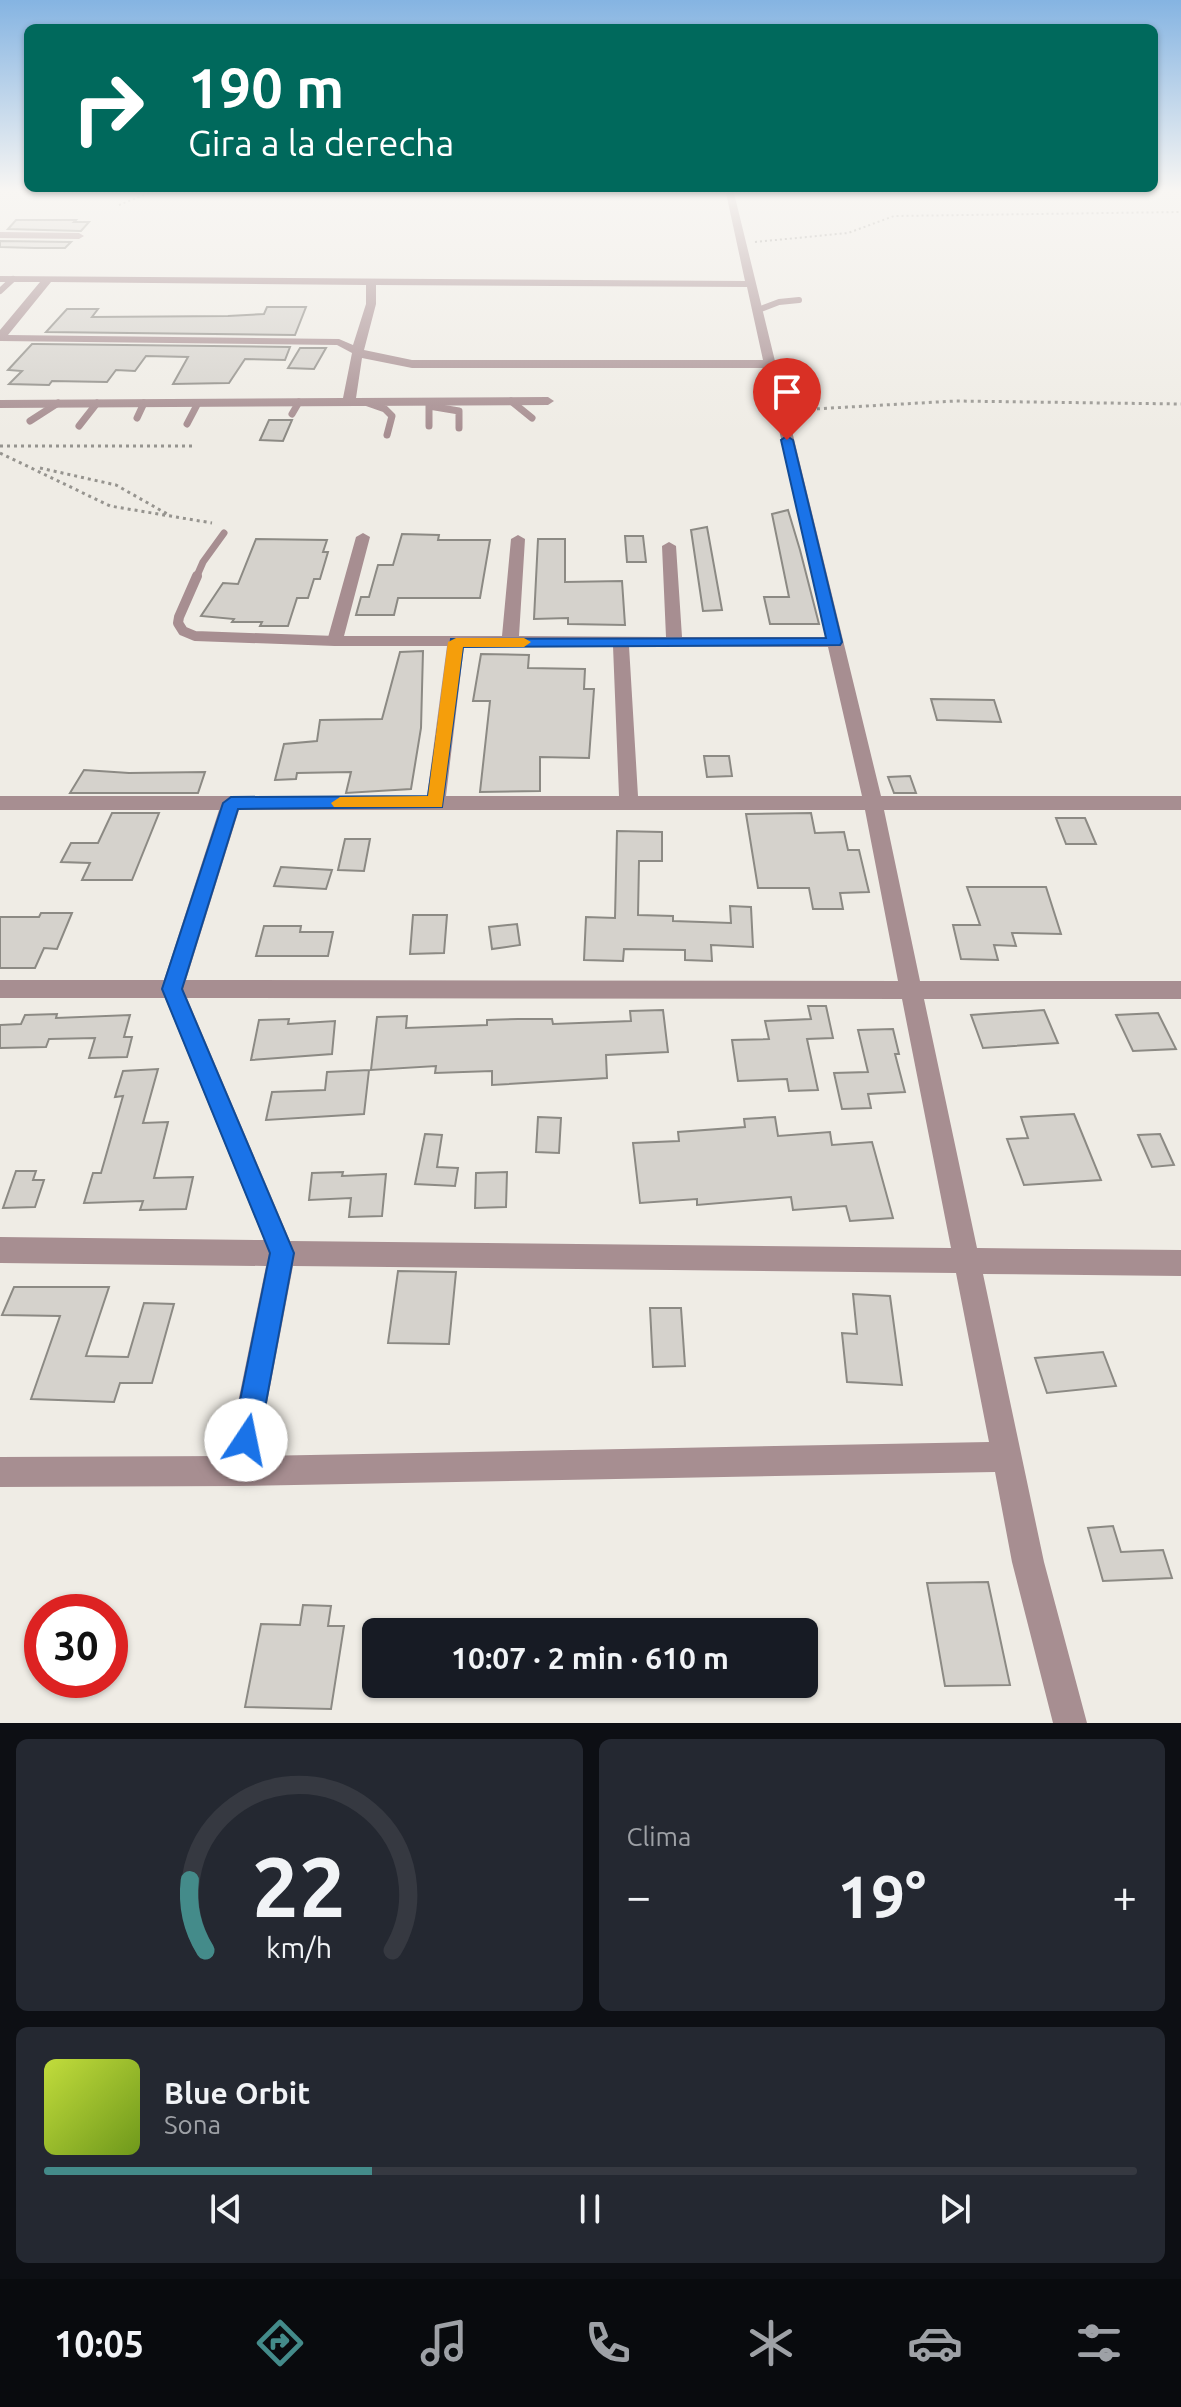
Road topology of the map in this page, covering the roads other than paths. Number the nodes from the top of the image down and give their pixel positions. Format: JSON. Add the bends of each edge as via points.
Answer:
{"nodes":[{"id":1,"x":750,"y":273,"type":"edge"},
{"id":2,"x":0,"y":279,"type":"edge"},
{"id":3,"x":13,"y":279,"type":"junction"},
{"id":4,"x":48,"y":279,"type":"junction"},
{"id":5,"x":371,"y":281,"type":"junction"},
{"id":6,"x":753,"y":284,"type":"junction"},
{"id":7,"x":0,"y":291,"type":"edge"},
{"id":8,"x":799,"y":300,"type":"dead end"},
{"id":9,"x":758,"y":310,"type":"junction"},
{"id":10,"x":0,"y":337,"type":"edge"},
{"id":11,"x":357,"y":350,"type":"junction"},
{"id":12,"x":769,"y":364,"type":"junction"},
{"id":13,"x":511,"y":401,"type":"junction"},
{"id":14,"x":548,"y":401,"type":"dead end"},
{"id":15,"x":299,"y":402,"type":"junction"},
{"id":16,"x":349,"y":402,"type":"junction"},
{"id":17,"x":365,"y":402,"type":"junction"},
{"id":18,"x":58,"y":403,"type":"junction"},
{"id":19,"x":97,"y":403,"type":"junction"},
{"id":20,"x":144,"y":403,"type":"junction"},
{"id":21,"x":198,"y":403,"type":"junction"},
{"id":22,"x":0,"y":404,"type":"edge"},
{"id":23,"x":429,"y":404,"type":"junction"},
{"id":24,"x":292,"y":414,"type":"dead end"},
{"id":25,"x":137,"y":418,"type":"dead end"},
{"id":26,"x":532,"y":418,"type":"dead end"},
{"id":27,"x":30,"y":421,"type":"dead end"},
{"id":28,"x":187,"y":424,"type":"dead end"},
{"id":29,"x":79,"y":426,"type":"dead end"},
{"id":30,"x":429,"y":426,"type":"dead end"},
{"id":31,"x":459,"y":428,"type":"dead end"},
{"id":32,"x":387,"y":435,"type":"dead end"},
{"id":33,"x":224,"y":533,"type":"road end"},
{"id":34,"x":363,"y":537,"type":"dead end"},
{"id":35,"x":518,"y":539,"type":"dead end"},
{"id":36,"x":669,"y":546,"type":"dead end"},
{"id":37,"x":335,"y":641,"type":"junction"},
{"id":38,"x":456,"y":642,"type":"junction"},
{"id":39,"x":510,"y":642,"type":"junction"},
{"id":40,"x":621,"y":642,"type":"junction"},
{"id":41,"x":674,"y":642,"type":"junction"},
{"id":42,"x":835,"y":642,"type":"junction"},
{"id":43,"x":436,"y":802,"type":"junction"},
{"id":44,"x":0,"y":803,"type":"edge"},
{"id":45,"x":231,"y":803,"type":"junction"},
{"id":46,"x":629,"y":803,"type":"junction"},
{"id":47,"x":873,"y":803,"type":"junction"},
{"id":48,"x":1181,"y":803,"type":"edge"},
{"id":49,"x":911,"y":988,"type":"junction"},
{"id":50,"x":0,"y":989,"type":"edge"},
{"id":51,"x":172,"y":989,"type":"junction"},
{"id":52,"x":1181,"y":990,"type":"edge"},
{"id":53,"x":0,"y":1250,"type":"edge"},
{"id":54,"x":282,"y":1253,"type":"junction"},
{"id":55,"x":966,"y":1259,"type":"junction"},
{"id":56,"x":1181,"y":1263,"type":"edge"},
{"id":57,"x":1006,"y":1457,"type":"junction"},
{"id":58,"x":239,"y":1471,"type":"junction"},
{"id":59,"x":0,"y":1472,"type":"edge"},
{"id":60,"x":1070,"y":1723,"type":"edge"}],
"edges":[{"from":1,"to":6,"type":"street"},
{"from":2,"to":3,"type":"street"},
{"from":3,"to":4,"type":"street"},
{"from":3,"to":7,"type":"lane"},
{"from":4,"to":5,"type":"street"},
{"from":4,"to":10,"type":"street"},
{"from":5,"to":6,"type":"street"},
{"from":5,"to":11,"type":"street","via":[[371,304]]},
{"from":6,"to":9,"type":"street"},
{"from":8,"to":9,"type":"lane"},
{"from":9,"to":12,"type":"street"},
{"from":10,"to":11,"type":"street","via":[[339,342]]},
{"from":11,"to":12,"type":"street","via":[[412,364]]},
{"from":11,"to":16,"type":"street"},
{"from":12,"to":42,"type":"street"},
{"from":13,"to":14,"type":"street"},
{"from":13,"to":23,"type":"street"},
{"from":13,"to":26,"type":"lane"},
{"from":15,"to":16,"type":"street"},
{"from":15,"to":21,"type":"street"},
{"from":15,"to":24,"type":"lane"},
{"from":16,"to":17,"type":"street"},
{"from":17,"to":23,"type":"street"},
{"from":17,"to":32,"type":"lane","via":[[392,416]]},
{"from":18,"to":19,"type":"street"},
{"from":18,"to":22,"type":"street"},
{"from":18,"to":27,"type":"lane"},
{"from":19,"to":20,"type":"street"},
{"from":19,"to":29,"type":"lane"},
{"from":20,"to":21,"type":"street"},
{"from":20,"to":25,"type":"lane"},
{"from":21,"to":28,"type":"lane"},
{"from":23,"to":30,"type":"lane"},
{"from":23,"to":31,"type":"lane","via":[[459,411]]},
{"from":33,"to":37,"type":"lane","via":[[203,562],[179,617],[183,631],[195,636]]},
{"from":34,"to":37,"type":"street"},
{"from":35,"to":39,"type":"street"},
{"from":36,"to":41,"type":"street"},
{"from":37,"to":38,"type":"street"},
{"from":38,"to":39,"type":"street"},
{"from":38,"to":43,"type":"street"},
{"from":39,"to":40,"type":"street"},
{"from":40,"to":41,"type":"street"},
{"from":40,"to":46,"type":"street"},
{"from":41,"to":42,"type":"street"},
{"from":42,"to":47,"type":"street"},
{"from":43,"to":45,"type":"street"},
{"from":43,"to":46,"type":"street"},
{"from":44,"to":45,"type":"street"},
{"from":45,"to":51,"type":"street"},
{"from":46,"to":47,"type":"street"},
{"from":47,"to":48,"type":"street"},
{"from":47,"to":49,"type":"street"},
{"from":49,"to":51,"type":"street"},
{"from":49,"to":52,"type":"street"},
{"from":49,"to":55,"type":"street"},
{"from":50,"to":51,"type":"street"},
{"from":51,"to":54,"type":"street"},
{"from":53,"to":54,"type":"street"},
{"from":54,"to":55,"type":"street"},
{"from":54,"to":58,"type":"street"},
{"from":55,"to":56,"type":"street"},
{"from":55,"to":57,"type":"street"},
{"from":57,"to":58,"type":"street"},
{"from":57,"to":60,"type":"street"},
{"from":58,"to":59,"type":"street"}]}
